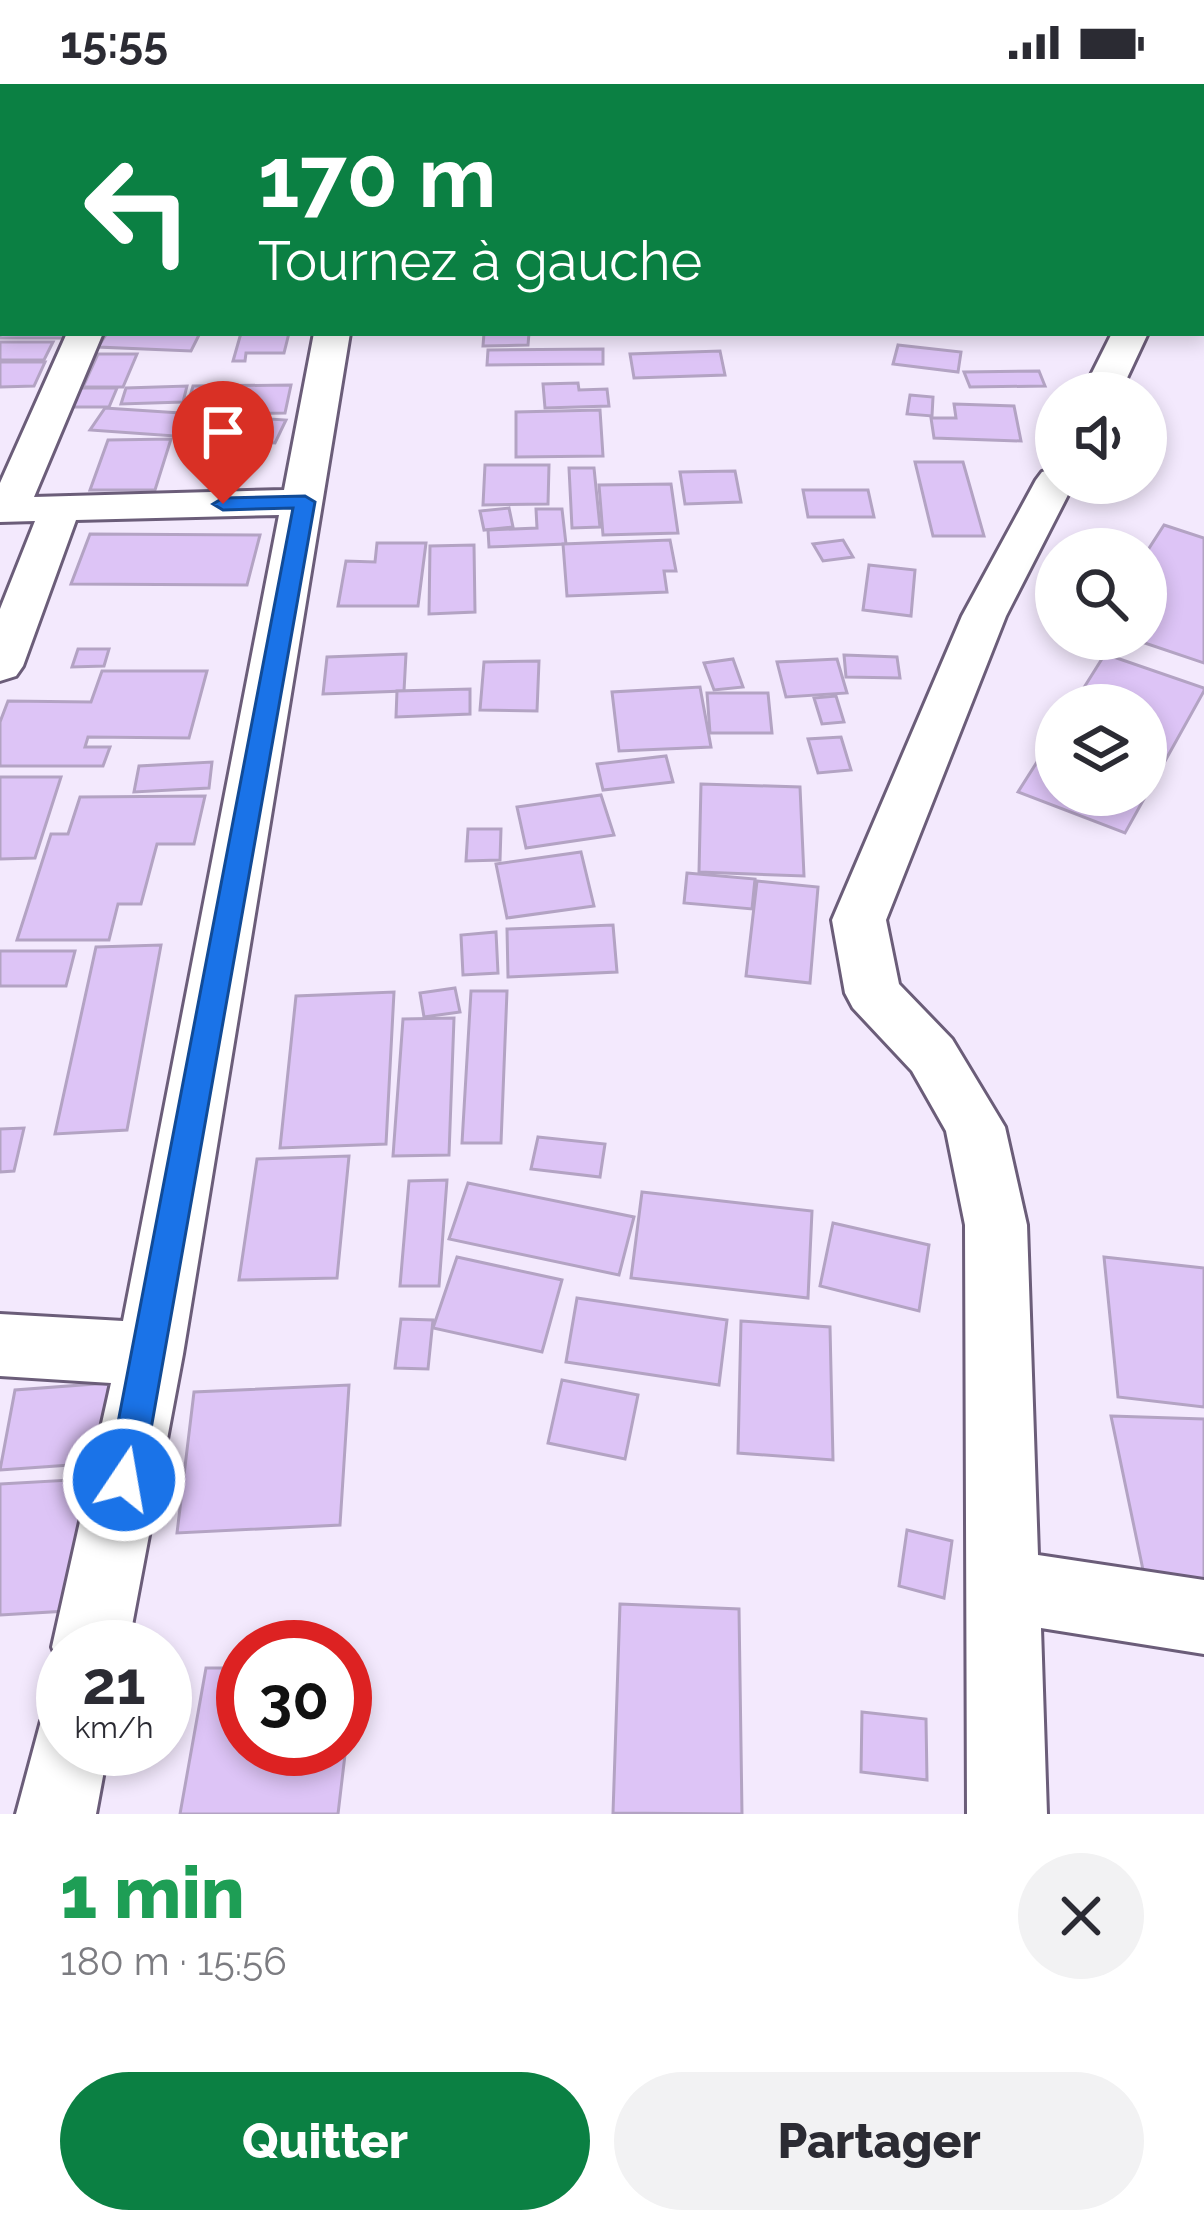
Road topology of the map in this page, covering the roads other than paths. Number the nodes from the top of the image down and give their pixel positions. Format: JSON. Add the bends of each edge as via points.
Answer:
{"nodes":[{"id":1,"x":85,"y":336,"type":"edge"},
{"id":2,"x":332,"y":336,"type":"edge"},
{"id":3,"x":1129,"y":336,"type":"edge"},
{"id":4,"x":1111,"y":372,"type":"edge"},
{"id":5,"x":305,"y":502,"type":"junction"},
{"id":6,"x":1043,"y":504,"type":"edge"},
{"id":7,"x":60,"y":509,"type":"junction"},
{"id":8,"x":4,"y":510,"type":"edge"},
{"id":9,"x":0,"y":666,"type":"edge"},
{"id":10,"x":0,"y":1345,"type":"edge"},
{"id":11,"x":151,"y":1354,"type":"junction"},
{"id":12,"x":1004,"y":1586,"type":"junction"},
{"id":13,"x":1204,"y":1617,"type":"edge"},
{"id":14,"x":96,"y":1620,"type":"edge"},
{"id":15,"x":64,"y":1776,"type":"edge"},
{"id":16,"x":56,"y":1814,"type":"edge"},
{"id":17,"x":1007,"y":1814,"type":"edge"}],
"edges":[{"from":1,"to":8,"type":"street"},
{"from":2,"to":5,"type":"street"},
{"from":3,"to":4,"type":"street"},
{"from":5,"to":7,"type":"street"},
{"from":5,"to":11,"type":"street"},
{"from":6,"to":12,"type":"street","via":[[984,616],[859,920],[873,993],[932,1055],[975,1127],[996,1225]]},
{"from":7,"to":8,"type":"street"},
{"from":7,"to":9,"type":"street"},
{"from":10,"to":11,"type":"street"},
{"from":11,"to":14,"type":"street"},
{"from":12,"to":13,"type":"street"},
{"from":12,"to":17,"type":"street"},
{"from":15,"to":16,"type":"street"}]}
